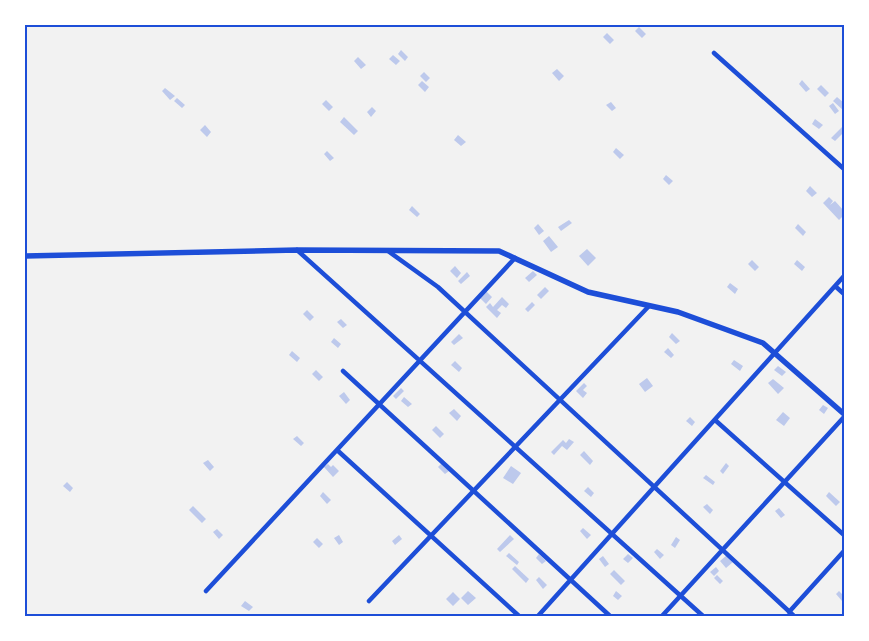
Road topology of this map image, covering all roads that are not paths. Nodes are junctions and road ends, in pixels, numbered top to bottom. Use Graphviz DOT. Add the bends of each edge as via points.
graph roads {
  1 [pos="714,53"];
  2 [pos="844,169"];
  3 [pos="297,250"];
  4 [pos="388,250"];
  5 [pos="25,256"];
  6 [pos="515,258"];
  7 [pos="844,276"];
  8 [pos="835,286"];
  9 [pos="844,294"];
  10 [pos="649,306"];
  11 [pos="465,312"];
  12 [pos="775,353"];
  13 [pos="420,361"];
  14 [pos="343,371"];
  15 [pos="561,401"];
  16 [pos="379,404"];
  17 [pos="844,416"];
  18 [pos="715,420"];
  19 [pos="516,448"];
  20 [pos="337,450"];
  21 [pos="785,483"];
  22 [pos="654,488"];
  23 [pos="474,491"];
  24 [pos="612,534"];
  25 [pos="844,535"];
  26 [pos="431,536"];
  27 [pos="844,551"];
  28 [pos="723,552"];
  29 [pos="571,580"];
  30 [pos="206,591"];
  31 [pos="681,596"];
  32 [pos="369,601"];
  33 [pos="792,614"];
  34 [pos="519,616"];
  35 [pos="538,616"];
  36 [pos="610,616"];
  37 [pos="662,616"];
  38 [pos="703,616"];
  1 -- 2 [label="street"];
  3 -- 4 [label="street"];
  3 -- 5 [label="street"];
  3 -- 13 [label="street"];
  4 -- 6 [label="street" via="499,251"];
  4 -- 11 [label="street" via="438,287"];
  6 -- 10 [label="street" via="588,292"];
  6 -- 11 [label="street"];
  7 -- 8 [label="street"];
  8 -- 9 [label="street"];
  8 -- 12 [label="street"];
  10 -- 12 [label="street" via="678,312 763,343"];
  10 -- 15 [label="street"];
  11 -- 13 [label="street"];
  11 -- 15 [label="street"];
  12 -- 17 [label="street"];
  12 -- 18 [label="street"];
  13 -- 16 [label="street"];
  13 -- 19 [label="street"];
  14 -- 16 [label="street"];
  15 -- 19 [label="street"];
  15 -- 22 [label="street"];
  16 -- 20 [label="street"];
  16 -- 23 [label="street"];
  17 -- 21 [label="street"];
  18 -- 21 [label="street"];
  18 -- 22 [label="street"];
  19 -- 23 [label="street"];
  19 -- 24 [label="street"];
  20 -- 26 [label="street"];
  20 -- 30 [label="street"];
  21 -- 25 [label="street"];
  21 -- 28 [label="street"];
  22 -- 24 [label="street"];
  22 -- 28 [label="street"];
  23 -- 26 [label="street"];
  23 -- 29 [label="street"];
  24 -- 29 [label="street"];
  24 -- 31 [label="street"];
  26 -- 32 [label="street"];
  26 -- 34 [label="street"];
  27 -- 33 [label="street"];
  28 -- 31 [label="street"];
  28 -- 33 [label="street"];
  29 -- 35 [label="street"];
  29 -- 36 [label="street"];
  31 -- 37 [label="street"];
  31 -- 38 [label="street"];
}
